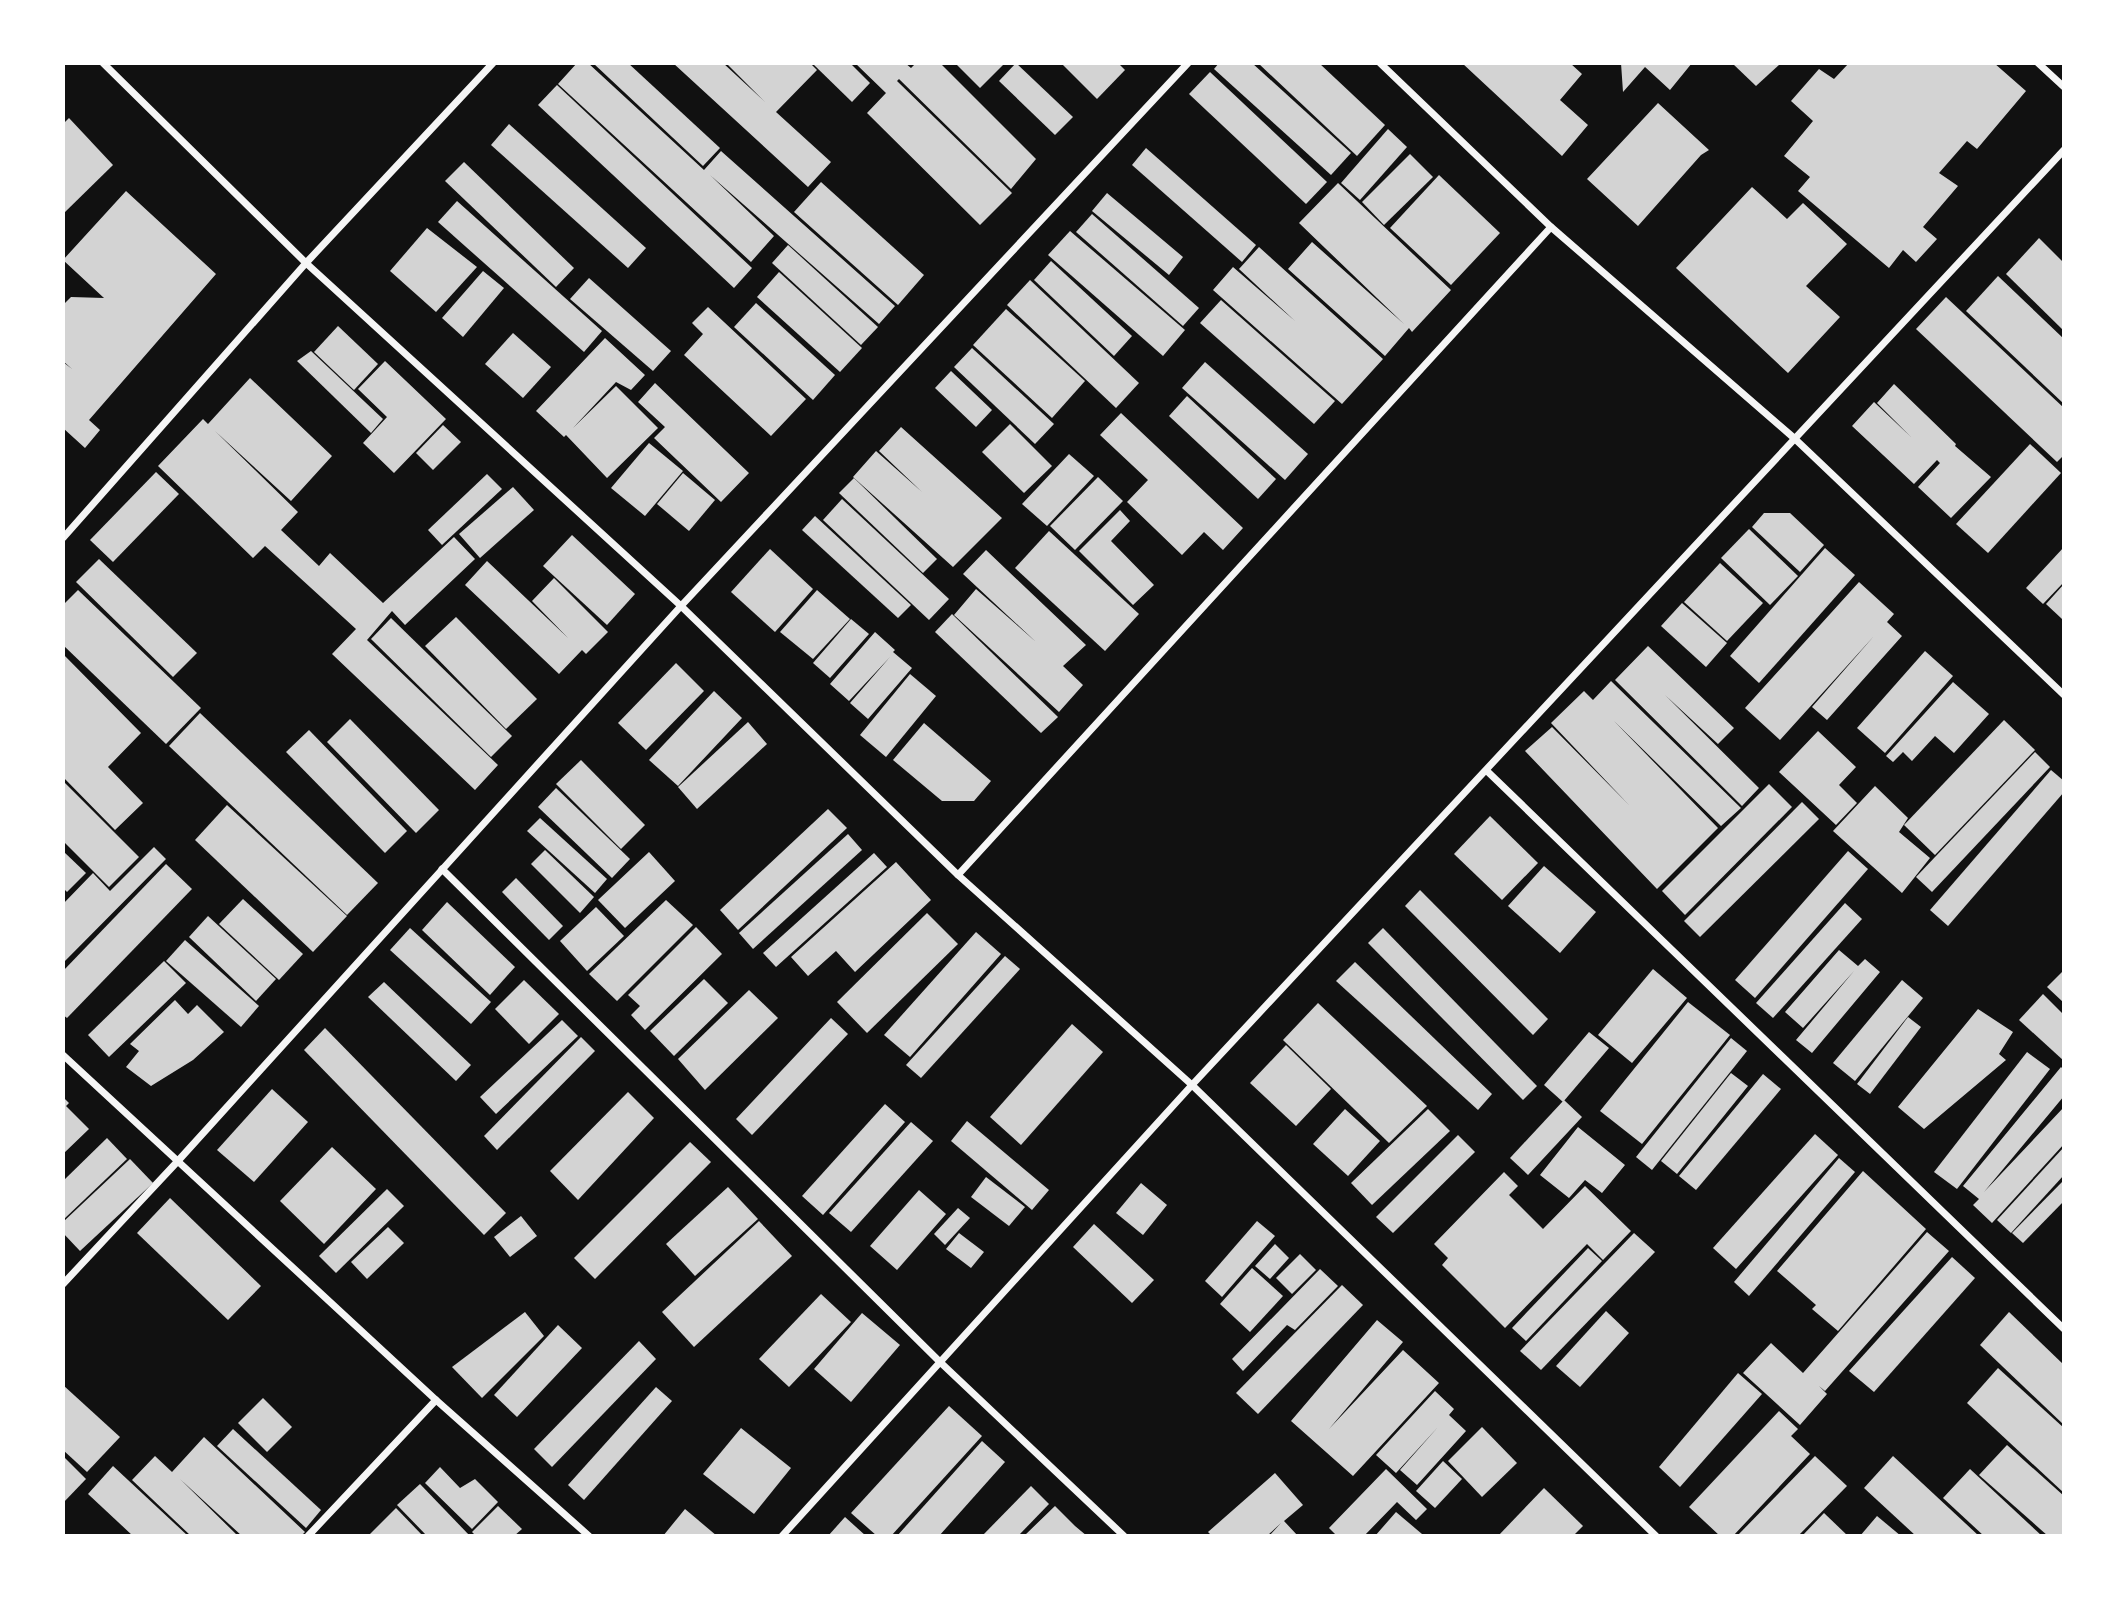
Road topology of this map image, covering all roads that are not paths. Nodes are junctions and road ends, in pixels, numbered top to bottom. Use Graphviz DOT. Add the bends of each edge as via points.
graph roads {
  1 [pos="103,63"];
  2 [pos="493,63"];
  3 [pos="1188,63"];
  4 [pos="1380,63"];
  5 [pos="2038,63"];
  6 [pos="2064,87"];
  7 [pos="2064,150"];
  8 [pos="1551,227"];
  9 [pos="306,263"];
  10 [pos="1794,438"];
  11 [pos="63,538"];
  12 [pos="681,606"];
  13 [pos="2064,695"];
  14 [pos="1487,771"];
  15 [pos="442,869"];
  16 [pos="958,875"];
  17 [pos="63,1055"];
  18 [pos="1192,1085"];
  19 [pos="177,1162"];
  20 [pos="63,1284"];
  21 [pos="2064,1329"];
  22 [pos="940,1362"];
  23 [pos="436,1400"];
  24 [pos="308,1536"];
  25 [pos="589,1536"];
  26 [pos="782,1536"];
  27 [pos="1124,1536"];
  28 [pos="1656,1536"];
  1 -- 9 [label="street"];
  2 -- 9 [label="street"];
  3 -- 12 [label="street"];
  4 -- 8 [label="street"];
  5 -- 6 [label="street"];
  7 -- 10 [label="street"];
  8 -- 10 [label="street"];
  8 -- 16 [label="street"];
  9 -- 11 [label="street"];
  9 -- 12 [label="street"];
  10 -- 13 [label="street"];
  10 -- 14 [label="street"];
  12 -- 15 [label="street"];
  12 -- 16 [label="street"];
  14 -- 18 [label="street"];
  14 -- 21 [label="street"];
  15 -- 19 [label="street"];
  15 -- 22 [label="street"];
  16 -- 18 [label="street"];
  17 -- 19 [label="street"];
  18 -- 22 [label="street"];
  18 -- 28 [label="street"];
  19 -- 20 [label="street"];
  19 -- 23 [label="street"];
  22 -- 26 [label="street"];
  22 -- 27 [label="street"];
  23 -- 24 [label="street"];
  23 -- 25 [label="street"];
}
